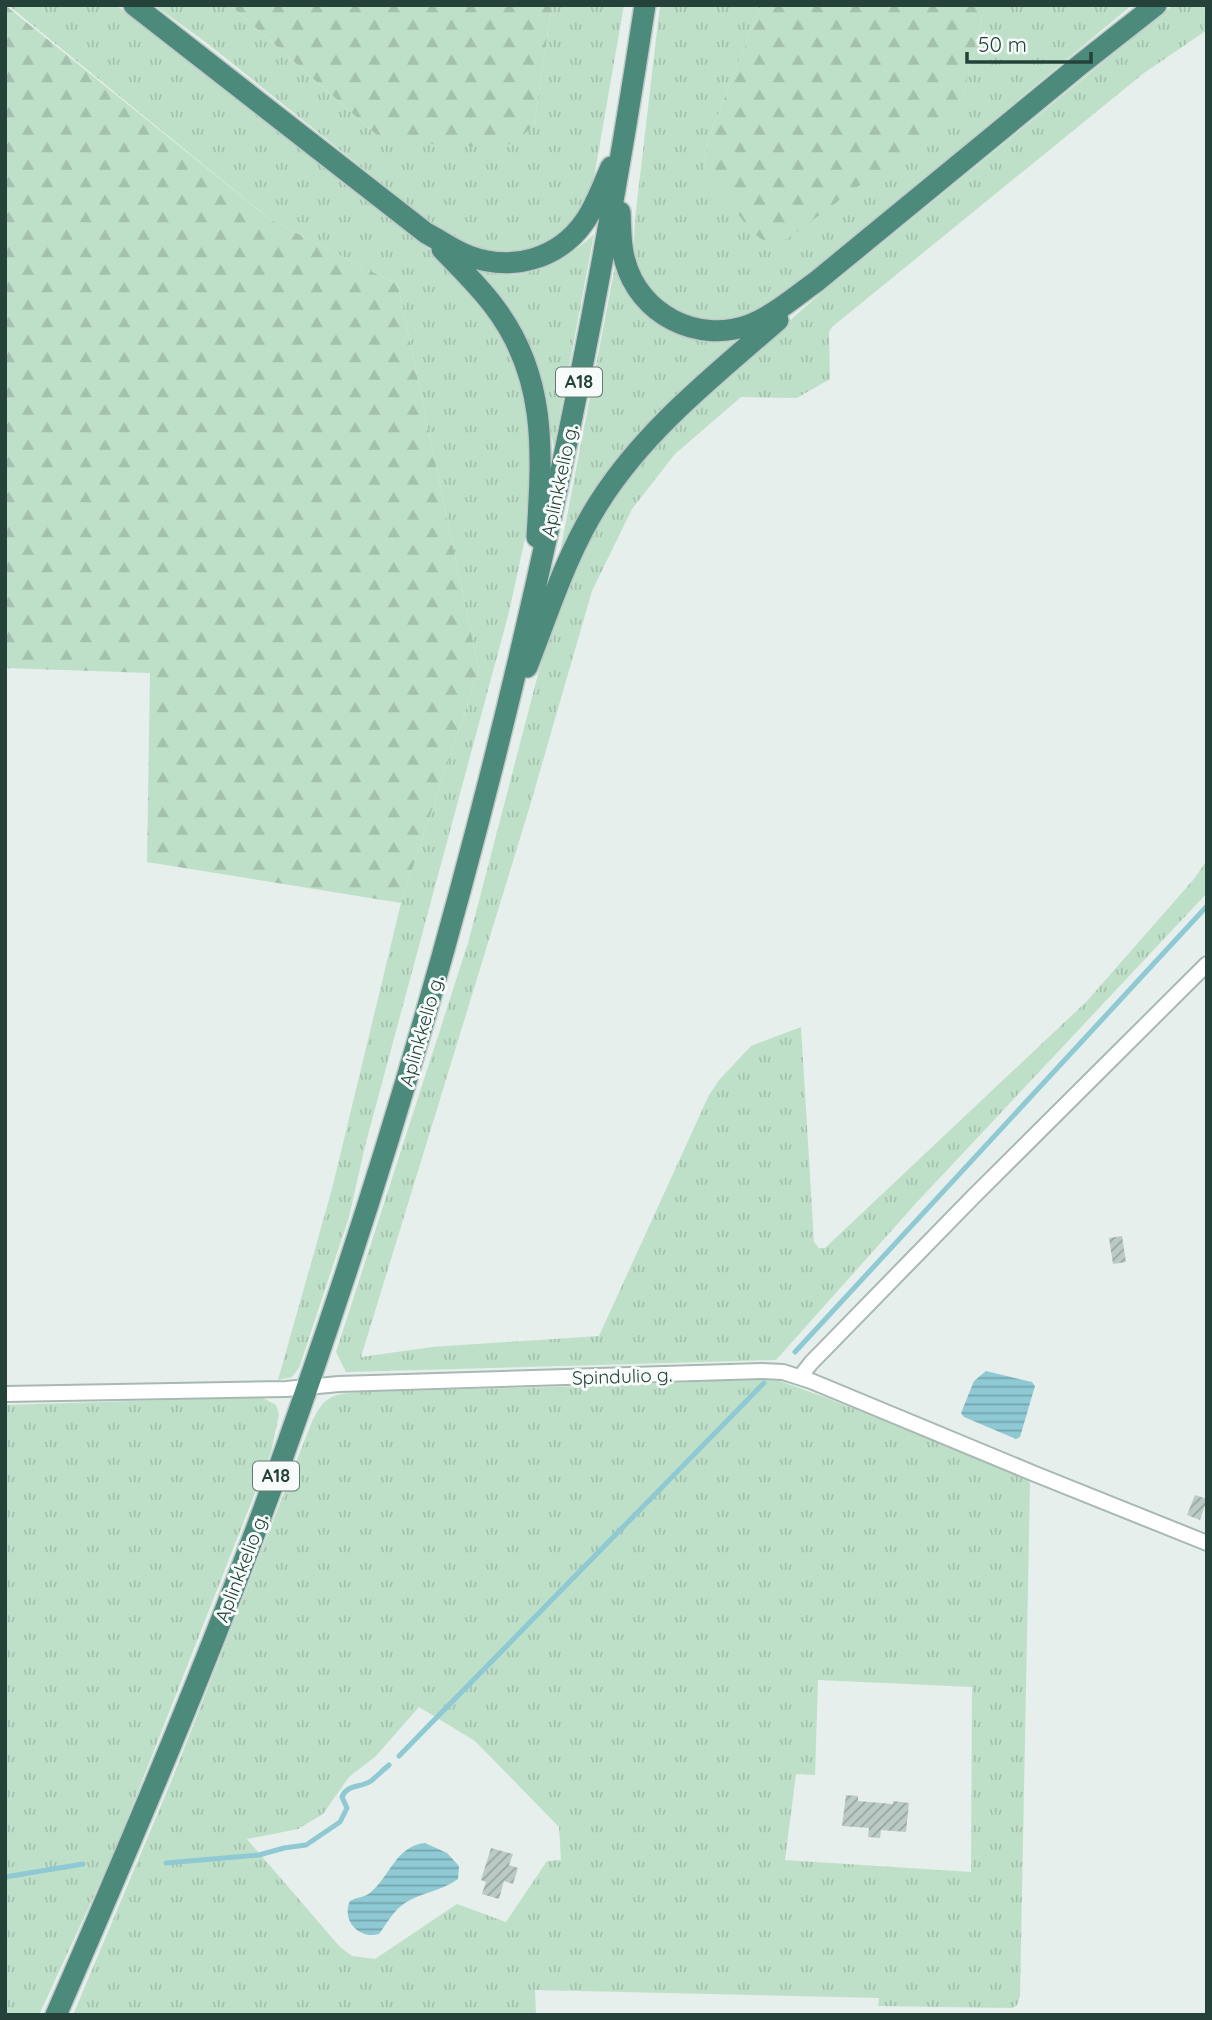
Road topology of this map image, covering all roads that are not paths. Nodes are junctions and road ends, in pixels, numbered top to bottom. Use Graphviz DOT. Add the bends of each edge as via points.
graph roads {
  1 [pos="645,5"];
  2 [pos="1144,5"];
  3 [pos="1156,5"];
  4 [pos="137,7"];
  5 [pos="1081,64"];
  6 [pos="622,144"];
  7 [pos="618,175"];
  8 [pos="426,233"];
  9 [pos="817,281"];
  10 [pos="534,587"];
  11 [pos="501,735"];
  12 [pos="1207,964"];
  13 [pos="800,1377"];
  14 [pos="307,1388"];
  15 [pos="5,1394"];
  16 [pos="1207,1543"];
  17 [pos="56,2015"];
  1 -- 6 [label="highway, Aplinkkelio g. / A18"];
  2 -- 5 [label="highway"];
  3 -- 5 [label="highway"];
  4 -- 8 [label="highway"];
  5 -- 9 [label="highway"];
  6 -- 7 [label="highway, Aplinkkelio g. / A18"];
  6 -- 8 [label="highway" via="587,219 564,244 545,256 497,263 468,256"];
  7 -- 9 [label="highway" via="623,250 631,278 659,313 682,325 725,332 772,313"];
  7 -- 10 [label="highway, Aplinkkelio g. / A18" via="557,497"];
  8 -- 10 [label="highway" via="494,306 530,379 541,442"];
  9 -- 11 [label="highway" via="670,416 621,470 578,539"];
  10 -- 11 [label="highway, Aplinkkelio g. / A18"];
  11 -- 14 [label="highway, Aplinkkelio g. / A18" via="403,1090"];
  12 -- 13 [label="street"];
  13 -- 14 [label="street, Spindulio g." via="762,1371"];
  13 -- 16 [label="street, Spindulio g."];
  14 -- 15 [label="street, Spindulio g."];
  14 -- 17 [label="highway, Aplinkkelio g. / A18" via="160,1775"];
}
